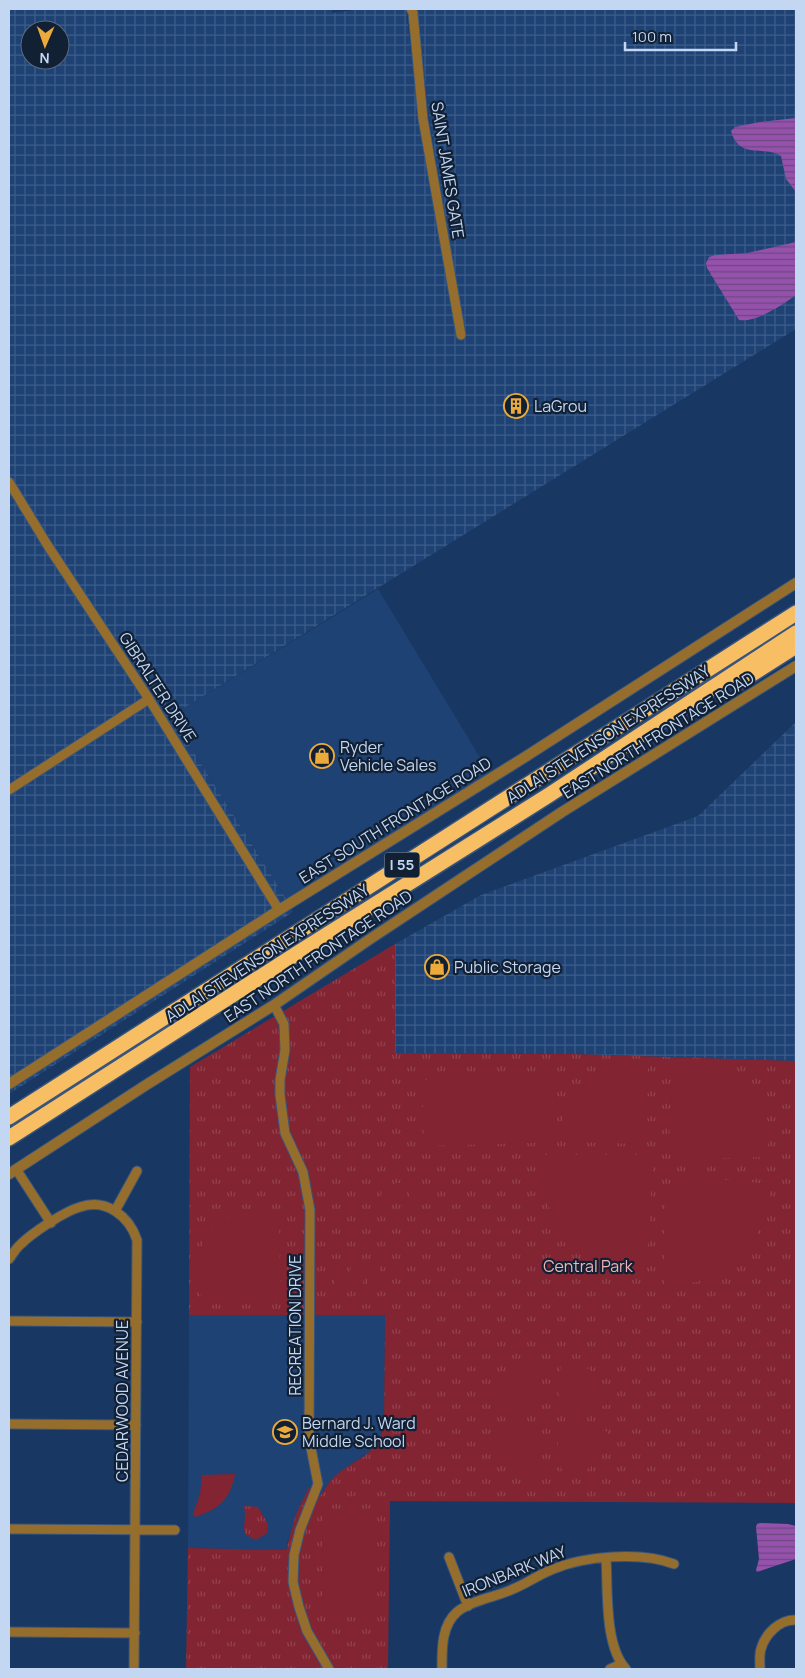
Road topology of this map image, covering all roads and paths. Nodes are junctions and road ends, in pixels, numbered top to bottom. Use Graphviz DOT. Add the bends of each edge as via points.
graph roads {
  1 [pos="411,9"];
  2 [pos="461,336"];
  3 [pos="9,482"];
  4 [pos="796,582"];
  5 [pos="796,613"];
  6 [pos="796,633"];
  7 [pos="796,646"];
  8 [pos="796,666"];
  9 [pos="149,699"];
  10 [pos="644,731"];
  11 [pos="9,790"];
  12 [pos="279,910"];
  13 [pos="274,1005"];
  14 [pos="9,1084"];
  15 [pos="9,1117"];
  16 [pos="9,1138"];
  17 [pos="137,1171"];
  18 [pos="12,1172"];
  19 [pos="115,1210"];
  20 [pos="51,1223"];
  21 [pos="9,1259"];
  22 [pos="9,1321"];
  23 [pos="137,1322"];
  24 [pos="9,1424"];
  25 [pos="136,1425"];
  26 [pos="9,1529"];
  27 [pos="136,1530"];
  28 [pos="174,1530"];
  29 [pos="449,1557"];
  30 [pos="606,1558"];
  31 [pos="674,1564"];
  32 [pos="468,1606"];
  33 [pos="796,1620"];
  34 [pos="9,1632"];
  35 [pos="135,1633"];
  36 [pos="623,1667"];
  37 [pos="134,1669"];
  38 [pos="329,1669"];
  39 [pos="442,1669"];
  40 [pos="610,1669"];
  41 [pos="760,1669"];
  1 -- 2 [label="street, SAINT JAMES GATE" via="423,118"];
  3 -- 9 [label="street, GIBRALTER DRIVE"];
  4 -- 12 [label="street, EAST SOUTH FRONTAGE ROAD" via="526,757"];
  5 -- 15 [label="highway, ADLAI STEVENSON EXPRESSWAY / I 55"];
  6 -- 10 [label="highway, ADLAI STEVENSON EXPRESSWAY / I 55"];
  7 -- 10 [label="highway" via="739,682"];
  8 -- 13 [label="street, EAST NORTH FRONTAGE ROAD" via="562,812"];
  9 -- 11 [label="street"];
  9 -- 12 [label="street, GIBRALTER DRIVE"];
  10 -- 16 [label="highway, ADLAI STEVENSON EXPRESSWAY / I 55" via="549,795"];
  12 -- 14 [label="street, EAST SOUTH FRONTAGE ROAD"];
  13 -- 18 [label="street, EAST NORTH FRONTAGE ROAD"];
  13 -- 38 [label="street, RECREATION DRIVE" via="284,1024 280,1096 285,1133 303,1172 310,1210 309,1438 318,1484 300,1530 294,1554 293,1582 307,1631"];
  17 -- 19 [label="street"];
  18 -- 20 [label="street"];
  19 -- 20 [label="street" via="104,1206 81,1206"];
  19 -- 23 [label="street, CEDARWOOD AVENUE" via="128,1222 137,1240"];
  20 -- 21 [label="street" via="21,1244"];
  22 -- 23 [label="street"];
  23 -- 25 [label="street, CEDARWOOD AVENUE"];
  24 -- 25 [label="street"];
  25 -- 27 [label="street, CEDARWOOD AVENUE"];
  26 -- 27 [label="street"];
  27 -- 28 [label="street"];
  27 -- 35 [label="street, CEDARWOOD AVENUE"];
  29 -- 32 [label="street"];
  30 -- 31 [label="street, IRONBARK WAY" via="652,1558"];
  30 -- 32 [label="street, IRONBARK WAY" via="578,1561 550,1570 513,1590"];
  30 -- 36 [label="street" via="606,1599 613,1641"];
  32 -- 39 [label="street, IRONBARK WAY" via="456,1612 445,1630"];
  33 -- 41 [label="street" via="773,1629 761,1648"];
  34 -- 35 [label="street"];
  35 -- 37 [label="street, CEDARWOOD AVENUE"];
  36 -- 40 [label="street"];
}
